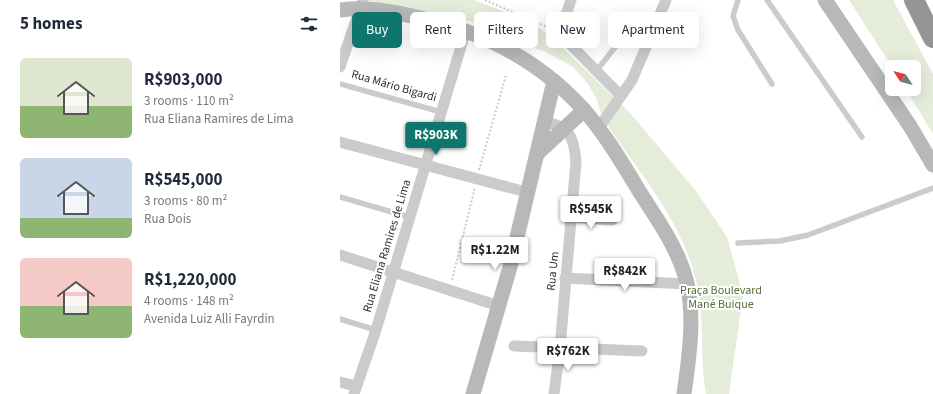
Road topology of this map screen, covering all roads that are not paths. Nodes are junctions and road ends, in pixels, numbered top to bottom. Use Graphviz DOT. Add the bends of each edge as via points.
graph roads {
  1 [pos="571,0"];
  2 [pos="666,0"];
  3 [pos="738,0"];
  4 [pos="767,0"];
  5 [pos="825,0"];
  6 [pos="914,0"];
  7 [pos="926,0"];
  8 [pos="362,4"];
  9 [pos="933,9"];
  10 [pos="340,10"];
  11 [pos="410,16"];
  12 [pos="466,30"];
  13 [pos="933,38"];
  14 [pos="461,48"];
  15 [pos="614,48"];
  16 [pos="340,67"];
  17 [pos="597,70"];
  18 [pos="554,81"];
  19 [pos="340,84"];
  20 [pos="772,84"];
  21 [pos="620,95"];
  22 [pos="584,110"];
  23 [pos="441,112"];
  24 [pos="544,122"];
  25 [pos="565,128"];
  26 [pos="598,129"];
  27 [pos="862,137"];
  28 [pos="340,142"];
  29 [pos="538,153"];
  30 [pos="425,165"];
  31 [pos="933,165"];
  32 [pos="933,188"];
  33 [pos="526,192"];
  34 [pos="340,197"];
  35 [pos="409,217"];
  36 [pos="572,218"];
  37 [pos="612,220"];
  38 [pos="738,243"];
  39 [pos="340,255"];
  40 [pos="393,271"];
  41 [pos="565,278"];
  42 [pos="687,284"];
  43 [pos="499,306"];
  44 [pos="340,319"];
  45 [pos="376,330"];
  46 [pos="514,346"];
  47 [pos="560,348"];
  48 [pos="642,351"];
  49 [pos="340,382"];
  50 [pos="355,390"];
  51 [pos="473,394"];
  52 [pos="554,394"];
  53 [pos="684,394"];
  1 -- 17 [label="street" via="560,33 564,40"];
  2 -- 21 [label="street" via="632,80"];
  3 -- 20 [label="lane" via="733,16 738,30"];
  4 -- 27 [label="lane"];
  5 -- 31 [label="street" via="910,126"];
  6 -- 13 [label="highway"];
  7 -- 9 [label="highway"];
  8 -- 10 [label="street"];
  8 -- 11 [label="street"];
  8 -- 16 [label="street"];
  12 -- 18 [label="street" via="528,61"];
  14 -- 23 [label="street, Rua Eliana Ramires de Lima"];
  15 -- 17 [label="lane"];
  17 -- 21 [label="street"];
  18 -- 22 [label="street"];
  18 -- 24 [label="street"];
  19 -- 23 [label="lane, Rua Mário Bigardi"];
  21 -- 26 [label="street"];
  22 -- 25 [label="street"];
  22 -- 26 [label="street"];
  23 -- 30 [label="street, Rua Eliana Ramires de Lima"];
  24 -- 25 [label="street"];
  24 -- 29 [label="street"];
  25 -- 29 [label="street"];
  25 -- 36 [label="street, Rua Um" via="573,142 576,162"];
  26 -- 42 [label="street" via="660,224 682,266"];
  28 -- 30 [label="street"];
  29 -- 33 [label="street"];
  30 -- 33 [label="street"];
  30 -- 35 [label="street, Rua Eliana Ramires de Lima"];
  32 -- 38 [label="lane" via="808,235 780,241"];
  33 -- 43 [label="street"];
  34 -- 35 [label="lane"];
  35 -- 40 [label="street, Rua Eliana Ramires de Lima"];
  36 -- 37 [label="street"];
  36 -- 41 [label="street, Rua Um"];
  39 -- 40 [label="street"];
  40 -- 43 [label="street"];
  40 -- 45 [label="street, Rua Eliana Ramires de Lima"];
  41 -- 42 [label="street"];
  41 -- 47 [label="street, Rua Um"];
  42 -- 53 [label="street" via="690,332"];
  43 -- 51 [label="street"];
  44 -- 45 [label="lane, Rua Eliana Ramires de Lima"];
  45 -- 50 [label="street, Rua Eliana Ramires de Lima"];
  46 -- 47 [label="street"];
  47 -- 48 [label="street"];
  47 -- 52 [label="street, Rua Um"];
  49 -- 50 [label="street"];
}
